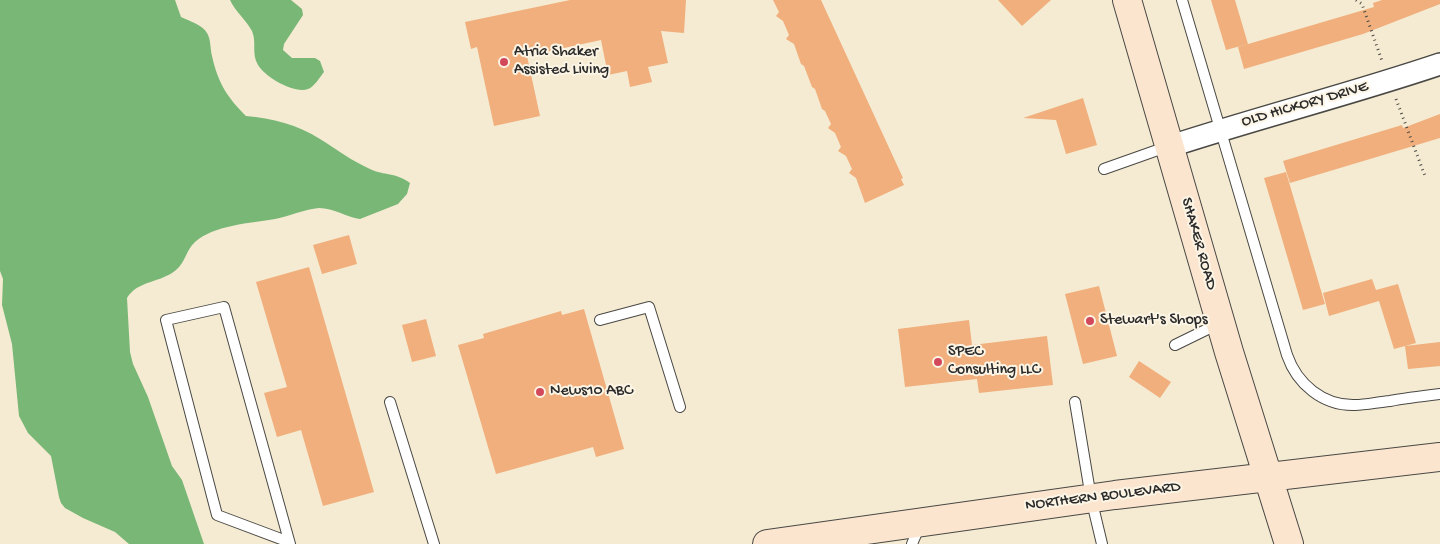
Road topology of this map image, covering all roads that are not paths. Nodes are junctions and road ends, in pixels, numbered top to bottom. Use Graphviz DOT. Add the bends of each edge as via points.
graph roads {
  1 [pos="1128,0"];
  2 [pos="1182,0"];
  3 [pos="1440,64"];
  4 [pos="1220,130"];
  5 [pos="1170,146"];
  6 [pos="1104,170"];
  7 [pos="600,320"];
  8 [pos="1221,323"];
  9 [pos="1175,345"];
  10 [pos="1440,394"];
  11 [pos="390,402"];
  12 [pos="1075,402"];
  13 [pos="680,407"];
  14 [pos="1440,457"];
  15 [pos="1268,477"];
  16 [pos="1091,498"];
  17 [pos="917,533"];
  18 [pos="290,543"];
  19 [pos="434,544"];
  20 [pos="767,544"];
  21 [pos="1102,544"];
  22 [pos="1289,544"];
  1 -- 5 [label="main road, SHAKER ROAD"];
  2 -- 4 [label="lane"];
  3 -- 4 [label="street, OLD HICKORY DRIVE"];
  4 -- 5 [label="street, OLD HICKORY DRIVE"];
  4 -- 10 [label="lane" via="1287,355 1303,384 1323,398 1346,405"];
  5 -- 6 [label="lane"];
  5 -- 8 [label="main road, SHAKER ROAD"];
  7 -- 13 [label="lane" via="648,307"];
  8 -- 9 [label="lane"];
  8 -- 15 [label="main road, SHAKER ROAD"];
  11 -- 19 [label="lane"];
  12 -- 16 [label="lane"];
  14 -- 15 [label="main road, NORTHERN BOULEVARD"];
  15 -- 16 [label="main road, NORTHERN BOULEVARD"];
  15 -- 22 [label="main road, SHAKER ROAD"];
  16 -- 17 [label="main road, NORTHERN BOULEVARD"];
  16 -- 21 [label="lane"];
  17 -- 20 [label="main road, NORTHERN BOULEVARD"];
  18 -- 18 [label="lane" via="224,307 166,320 217,516"];
}
